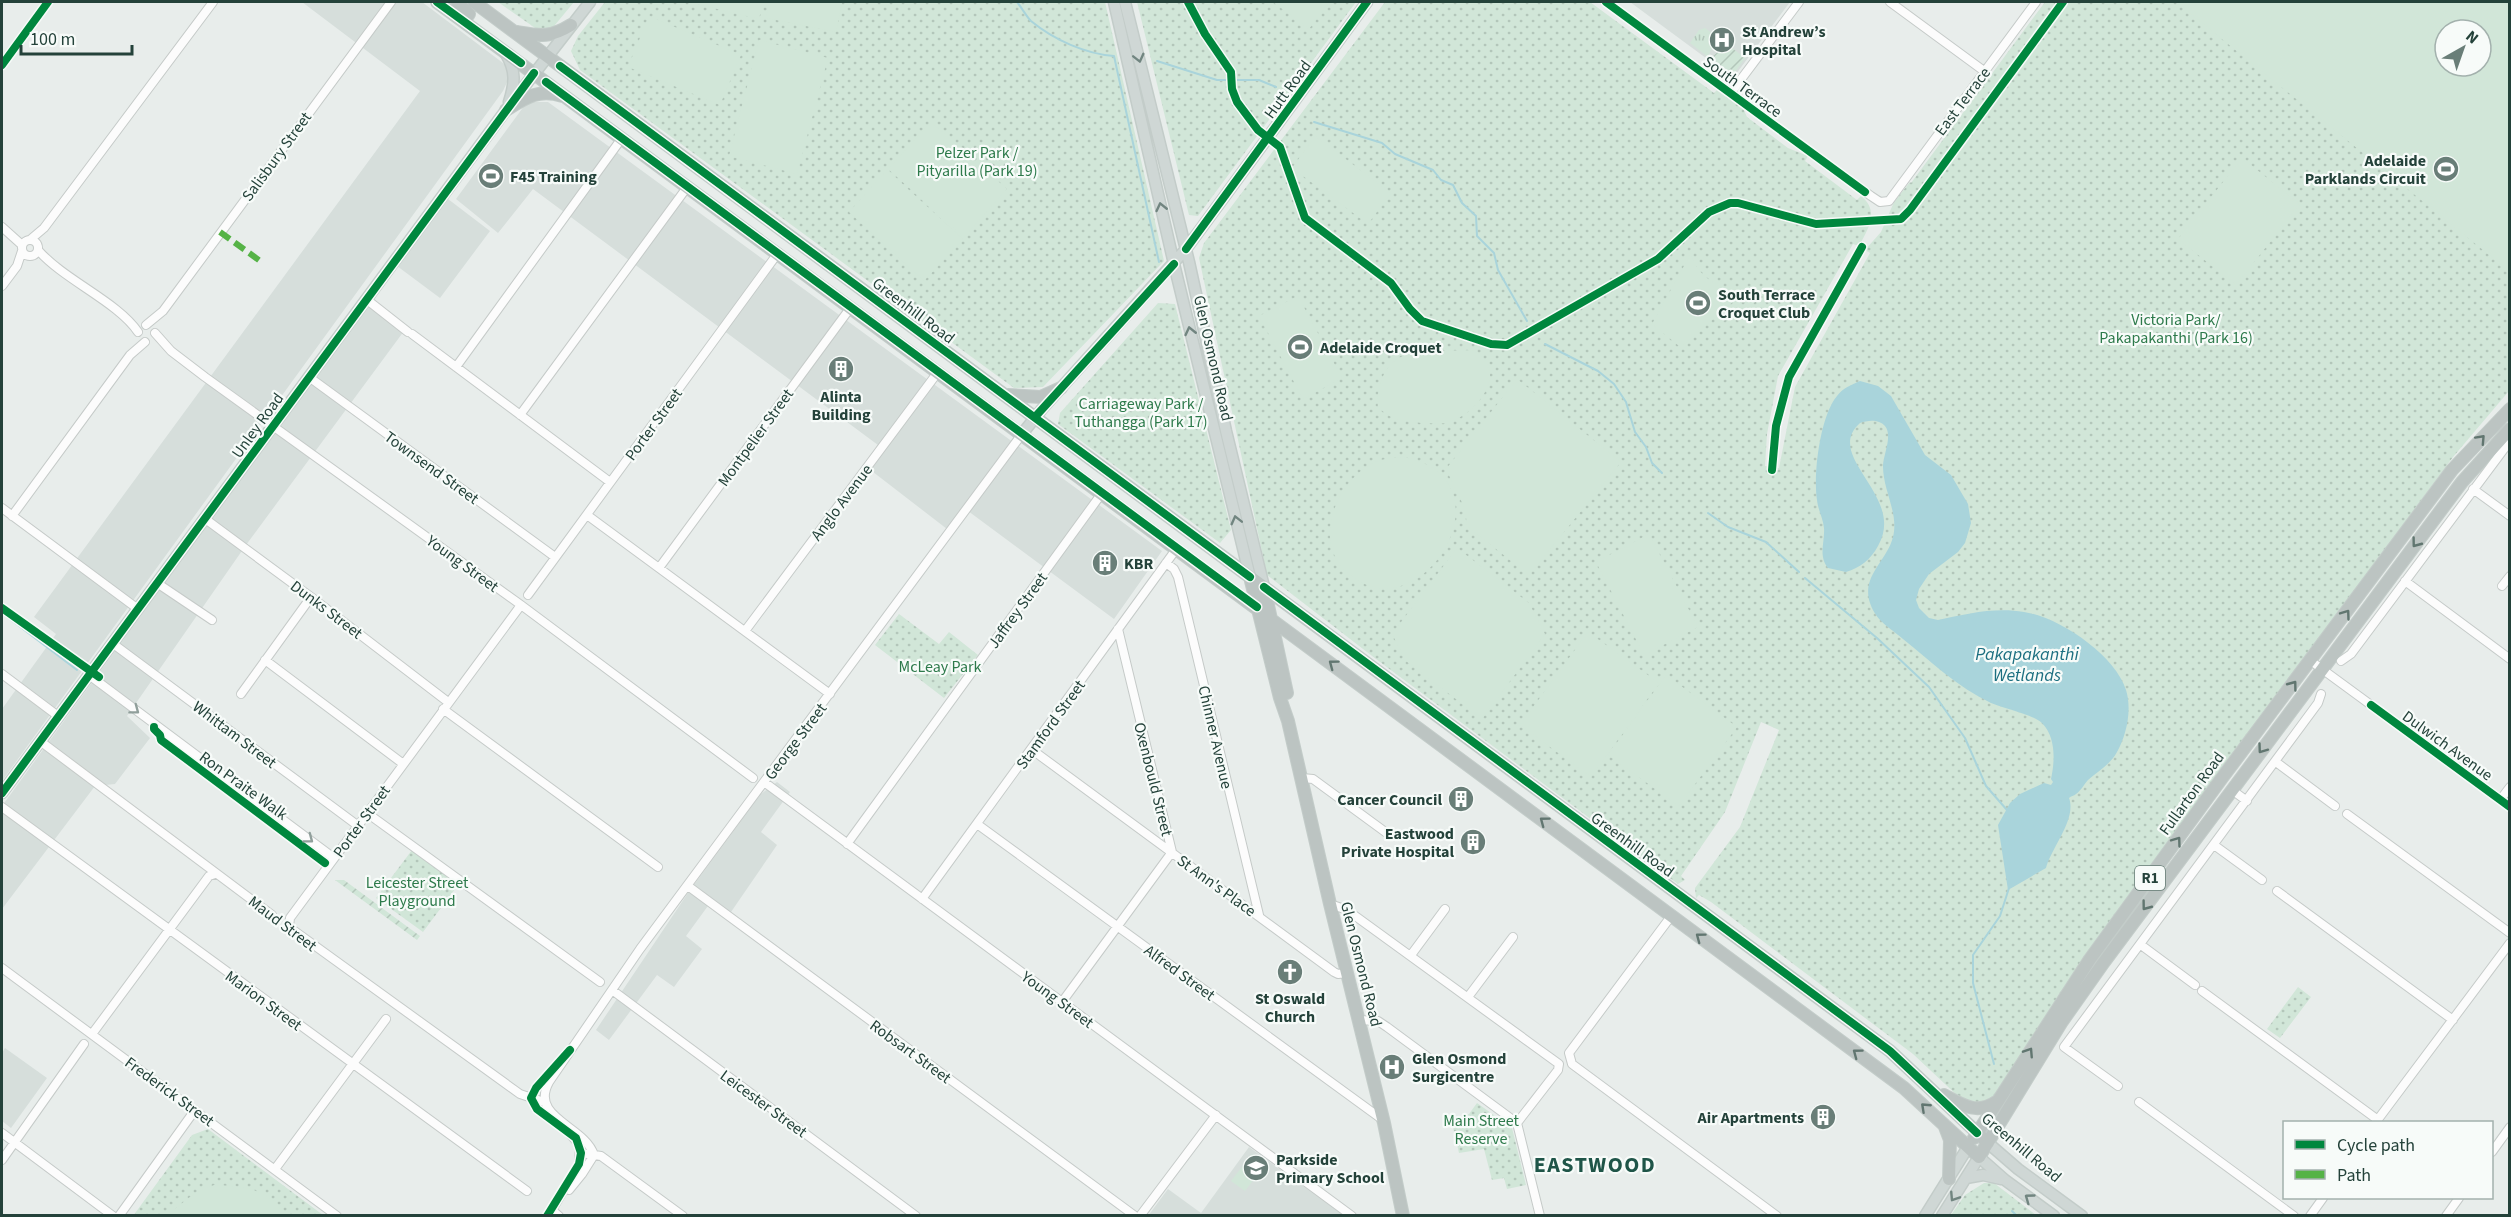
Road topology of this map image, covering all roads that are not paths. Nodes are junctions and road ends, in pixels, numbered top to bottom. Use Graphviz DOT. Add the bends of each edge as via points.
graph roads {
  1 [pos="48,2"];
  2 [pos="213,2"];
  3 [pos="391,2"];
  4 [pos="437,2"];
  5 [pos="457,2"];
  6 [pos="474,2"];
  7 [pos="590,2"];
  8 [pos="1367,2"];
  9 [pos="1606,2"];
  10 [pos="1799,2"];
  11 [pos="1890,2"];
  12 [pos="2036,2"];
  13 [pos="1120,5"];
  14 [pos="464,21"];
  15 [pos="571,25"];
  16 [pos="513,31"];
  17 [pos="503,51"];
  18 [pos="546,56"];
  19 [pos="2,65"];
  20 [pos="1984,71"];
  21 [pos="534,73"];
  22 [pos="597,94"];
  23 [pos="1730,94"];
  24 [pos="568,98"];
  25 [pos="506,110"];
  26 [pos="595,118"];
  27 [pos="622,138"];
  28 [pos="716,182"];
  29 [pos="688,186"];
  30 [pos="1889,201"];
  31 [pos="745,203"];
  32 [pos="713,205"];
  33 [pos="740,225"];
  34 [pos="4,229"];
  35 [pos="30,248"];
  36 [pos="1186,249"];
  37 [pos="778,253"];
  38 [pos="1174,264"];
  39 [pos="843,275"];
  40 [pos="2,286"];
  41 [pos="831,292"];
  42 [pos="366,299"];
  43 [pos="850,307"];
  44 [pos="163,311"];
  45 [pos="141,329"];
  46 [pos="155,332"];
  47 [pos="147,342"];
  48 [pos="171,351"];
  49 [pos="130,355"];
  50 [pos="456,367"];
  51 [pos="938,372"];
  52 [pos="309,377"];
  53 [pos="983,379"];
  54 [pos="1061,388"];
  55 [pos="1004,394"];
  56 [pos="973,398"];
  57 [pos="2510,409"];
  58 [pos="520,415"];
  59 [pos="1035,417"];
  60 [pos="272,426"];
  61 [pos="2510,429"];
  62 [pos="1022,434"];
  63 [pos="2510,441"];
  64 [pos="1115,476"];
  65 [pos="610,482"];
  66 [pos="2473,489"];
  67 [pos="1102,493"];
  68 [pos="2426,506"];
  69 [pos="2,508"];
  70 [pos="2438,514"];
  71 [pos="587,515"];
  72 [pos="12,516"];
  73 [pos="2510,516"];
  74 [pos="204,518"];
  75 [pos="2448,522"];
  76 [pos="1177,548"];
  77 [pos="555,557"];
  78 [pos="1166,563"];
  79 [pos="659,568"];
  80 [pos="2510,576"];
  81 [pos="1250,577"];
  82 [pos="2405,581"];
  83 [pos="157,583"];
  84 [pos="2502,586"];
  85 [pos="1264,587"];
  86 [pos="528,595"];
  87 [pos="311,597"];
  88 [pos="521,604"];
  89 [pos="1257,607"];
  90 [pos="138,609"];
  91 [pos="1270,618"];
  92 [pos="212,620"];
  93 [pos="1118,629"];
  94 [pos="745,632"];
  95 [pos="1295,636"];
  96 [pos="112,643"];
  97 [pos="1278,658"];
  98 [pos="2510,659"];
  99 [pos="265,660"];
  100 [pos="2311,661"];
  101 [pos="2341,661"];
  102 [pos="2322,669"];
  103 [pos="2,674"];
  104 [pos="89,675"];
  105 [pos="241,694"];
  106 [pos="830,694"];
  107 [pos="2321,694"];
  108 [pos="448,702"];
  109 [pos="442,710"];
  110 [pos="58,716"];
  111 [pos="1288,721"];
  112 [pos="40,741"];
  113 [pos="1031,749"];
  114 [pos="2276,762"];
  115 [pos="402,763"];
  116 [pos="753,778"];
  117 [pos="1302,778"];
  118 [pos="764,782"];
  119 [pos="2220,782"];
  120 [pos="2510,787"];
  121 [pos="2232,790"];
  122 [pos="2,792"];
  123 [pos="2500,800"];
  124 [pos="2247,801"];
  125 [pos="2336,806"];
  126 [pos="2,807"];
  127 [pos="2510,807"];
  128 [pos="367,813"];
  129 [pos="2347,814"];
  130 [pos="977,824"];
  131 [pos="357,825"];
  132 [pos="1388,834"];
  133 [pos="847,844"];
  134 [pos="2214,845"];
  135 [pos="1172,852"];
  136 [pos="334,858"];
  137 [pos="658,867"];
  138 [pos="215,874"];
  139 [pos="2262,880"];
  140 [pos="688,886"];
  141 [pos="2277,891"];
  142 [pos="922,899"];
  143 [pos="1330,904"];
  144 [pos="1445,909"];
  145 [pos="272,915"];
  146 [pos="1259,915"];
  147 [pos="1672,915"];
  148 [pos="289,923"];
  149 [pos="1117,926"];
  150 [pos="168,930"];
  151 [pos="2510,933"];
  152 [pos="1513,937"];
  153 [pos="2510,944"];
  154 [pos="2141,945"];
  155 [pos="1411,955"];
  156 [pos="2,968"];
  157 [pos="1347,973"];
  158 [pos="600,982"];
  159 [pos="612,990"];
  160 [pos="1468,997"];
  161 [pos="1062,1002"];
  162 [pos="386,1019"];
  163 [pos="1358,1020"];
  164 [pos="2453,1020"];
  165 [pos="92,1034"];
  166 [pos="84,1044"];
  167 [pos="570,1050"];
  168 [pos="352,1065"];
  169 [pos="2118,1086"];
  170 [pos="1933,1090"];
  171 [pos="531,1098"];
  172 [pos="1997,1101"];
  173 [pos="544,1102"];
  174 [pos="2139,1102"];
  175 [pos="195,1110"];
  176 [pos="1216,1115"];
  177 [pos="1383,1120"];
  178 [pos="2377,1121"];
  179 [pos="1517,1123"];
  180 [pos="1945,1126"];
  181 [pos="2510,1127"];
  182 [pos="2,1133"];
  183 [pos="1977,1133"];
  184 [pos="15,1143"];
  185 [pos="1988,1143"];
  186 [pos="1968,1147"];
  187 [pos="2493,1151"];
  188 [pos="581,1153"];
  189 [pos="594,1155"];
  190 [pos="1979,1157"];
  191 [pos="2,1160"];
  192 [pos="275,1168"];
  193 [pos="1966,1178"];
  194 [pos="1949,1179"];
  195 [pos="2005,1180"];
  196 [pos="527,1191"];
  197 [pos="2322,1199"];
  198 [pos="2458,1199"];
  199 [pos="553,1214"];
  200 [pos="113,1215"];
  201 [pos="119,1215"];
  202 [pos="337,1215"];
  203 [pos="683,1215"];
  204 [pos="916,1215"];
  205 [pos="1135,1215"];
  206 [pos="1140,1215"];
  207 [pos="1352,1215"];
  208 [pos="1403,1215"];
  209 [pos="1540,1215"];
  210 [pos="1777,1215"];
  211 [pos="1926,1215"];
  212 [pos="1942,1215"];
  213 [pos="2054,1215"];
  214 [pos="2082,1215"];
  215 [pos="2295,1215"];
  216 [pos="2310,1215"];
  217 [pos="2446,1215"];
  1 -- 19 [label="street"];
  2 -- 35 [label="street"];
  3 -- 44 [label="street, Salisbury Street"];
  4 -- 14 [label="highway, Greenhill Road"];
  5 -- 14 [label="highway" via="469,14"];
  6 -- 16 [label="highway, Greenhill Road"];
  7 -- 15 [label="main road, Unley Road"];
  8 -- 36 [label="main road, Hutt Road"];
  9 -- 23 [label="street, South Terrace"];
  10 -- 23 [label="street"];
  11 -- 20 [label="street"];
  12 -- 20 [label="street, East Terrace"];
  13 -- 36 [label="main road, Glen Osmond Road, one-way"];
  38 -- 13 [label="main road, Glen Osmond Road, one-way"];
  14 -- 17 [label="highway, Greenhill Road"];
  15 -- 16 [label="highway" via="554,35"];
  15 -- 18 [label="main road, Unley Road"];
  16 -- 18 [label="highway, Greenhill Road"];
  17 -- 21 [label="highway, Greenhill Road"];
  17 -- 25 [label="main road" via="514,72"];
  18 -- 21 [label="main road, Unley Road"];
  18 -- 22 [label="highway, Greenhill Road"];
  20 -- 30 [label="street, East Terrace"];
  21 -- 24 [label="highway, Greenhill Road"];
  21 -- 25 [label="main road, Unley Road"];
  22 -- 26 [label="highway" via="592,97"];
  22 -- 28 [label="highway, Greenhill Road"];
  23 -- 30 [label="street, South Terrace" via="1871,196 1880,202"];
  24 -- 25 [label="highway" via="540,92"];
  24 -- 26 [label="highway, Greenhill Road"];
  25 -- 42 [label="main road, Unley Road"];
  26 -- 27 [label="highway, Greenhill Road"];
  27 -- 29 [label="highway, Greenhill Road"];
  27 -- 50 [label="street"];
  28 -- 31 [label="highway, Greenhill Road"];
  28 -- 32 [label="highway" via="724,198"];
  29 -- 32 [label="highway, Greenhill Road"];
  29 -- 58 [label="street"];
  31 -- 33 [label="highway" via="738,209"];
  31 -- 39 [label="highway, Greenhill Road"];
  32 -- 33 [label="highway, Greenhill Road"];
  33 -- 37 [label="highway, Greenhill Road"];
  34 -- 35 [label="street"];
  35 -- 40 [label="street"];
  35 -- 45 [label="street"];
  36 -- 38 [label="main road, Hutt Road"];
  36 -- 85 [label="main road, Glen Osmond Road"];
  37 -- 41 [label="highway, Greenhill Road"];
  37 -- 65 [label="street, Porter Street"];
  38 -- 54 [label="main road, Hutt Road"];
  81 -- 38 [label="main road, Glen Osmond Road, one-way"];
  39 -- 41 [label="highway" via="841,286"];
  39 -- 53 [label="highway, Greenhill Road"];
  41 -- 43 [label="highway, Greenhill Road"];
  42 -- 50 [label="street"];
  42 -- 52 [label="main road, Unley Road"];
  43 -- 51 [label="highway, Greenhill Road"];
  43 -- 79 [label="street, Montpelier Street"];
  44 -- 45 [label="street, Salisbury Street"];
  44 -- 46 [label="street, Salisbury Street"];
  45 -- 46 [label="street, Young Street"];
  45 -- 47 [label="street" via="139,339"];
  45 -- 49 [label="street, Salisbury Street"];
  46 -- 47 [label="street, Salisbury Street"];
  46 -- 48 [label="street, Young Street"];
  47 -- 48 [label="street, Young Street"];
  47 -- 49 [label="street, Salisbury Street"];
  48 -- 60 [label="street, Young Street"];
  49 -- 72 [label="street, Salisbury Street"];
  50 -- 58 [label="street"];
  51 -- 56 [label="highway, Greenhill Road"];
  51 -- 94 [label="street, Anglo Avenue"];
  52 -- 60 [label="main road, Unley Road"];
  52 -- 77 [label="street, Townsend Street"];
  53 -- 55 [label="highway, Greenhill Road"];
  53 -- 56 [label="highway"];
  54 -- 55 [label="highway" via="1041,397"];
  54 -- 59 [label="main road, Hutt Road"];
  55 -- 59 [label="highway, Greenhill Road"];
  56 -- 62 [label="highway, Greenhill Road"];
  68 -- 57 [label="highway, Fullarton Road / R1, one-way" via="2452,470"];
  58 -- 65 [label="street"];
  59 -- 62 [label="main road, Hutt Road"];
  59 -- 64 [label="highway, Greenhill Road"];
  60 -- 74 [label="main road, Unley Road"];
  60 -- 88 [label="street, Young Street"];
  61 -- 70 [label="highway, Fullarton Road / R1"];
  62 -- 67 [label="highway, Greenhill Road"];
  62 -- 106 [label="street, George Street"];
  63 -- 66 [label="street"];
  64 -- 67 [label="highway"];
  64 -- 81 [label="highway, Greenhill Road"];
  65 -- 71 [label="street, Porter Street"];
  66 -- 73 [label="street"];
  66 -- 75 [label="street"];
  67 -- 76 [label="highway, Greenhill Road"];
  67 -- 133 [label="street, Jaffrey Street"];
  68 -- 70 [label="highway"];
  100 -- 68 [label="highway, Fullarton Road / R1, one-way"];
  69 -- 72 [label="street"];
  70 -- 75 [label="street"];
  70 -- 102 [label="highway, Fullarton Road / R1, one-way"];
  71 -- 77 [label="street, Porter Street"];
  71 -- 79 [label="street"];
  72 -- 90 [label="street"];
  74 -- 83 [label="main road, Unley Road"];
  74 -- 87 [label="street, Dunks Street"];
  75 -- 82 [label="street"];
  76 -- 78 [label="street, Stamford Street"];
  76 -- 89 [label="highway, Greenhill Road"];
  77 -- 86 [label="street, Porter Street"];
  78 -- 93 [label="street, Stamford Street"];
  78 -- 146 [label="street, Chinner Avenue" via="1179,577"];
  79 -- 94 [label="street"];
  80 -- 84 [label="street"];
  81 -- 85 [label="highway, Greenhill Road"];
  81 -- 89 [label="highway, Glen Osmond Road"];
  82 -- 98 [label="street"];
  82 -- 101 [label="street" via="2351,654"];
  83 -- 90 [label="main road, Unley Road"];
  83 -- 92 [label="street"];
  85 -- 91 [label="highway, Glen Osmond Road"];
  85 -- 170 [label="highway, Greenhill Road" via="1890,1051"];
  87 -- 99 [label="street"];
  87 -- 108 [label="street, Dunks Street"];
  88 -- 108 [label="street, Porter Street"];
  88 -- 116 [label="street, Young Street"];
  89 -- 91 [label="highway, Greenhill Road"];
  89 -- 111 [label="highway, Glen Osmond Road"];
  90 -- 96 [label="main road, Unley Road"];
  91 -- 95 [label="highway, Greenhill Road"];
  91 -- 97 [label="highway, Glen Osmond Road"];
  93 -- 113 [label="street, Stamford Street"];
  93 -- 135 [label="street, Oxenbould Street"];
  94 -- 106 [label="street"];
  95 -- 97 [label="highway" via="1281,643"];
  147 -- 95 [label="highway, Greenhill Road, one-way"];
  96 -- 104 [label="main road, Unley Road"];
  96 -- 131 [label="street, Whittam Street"];
  97 -- 111 [label="highway, Glen Osmond Road"];
  99 -- 105 [label="street"];
  99 -- 115 [label="street"];
  100 -- 102 [label="street, Dulwich Avenue"];
  119 -- 100 [label="highway, Fullarton Road / R1, one-way"];
  102 -- 121 [label="highway, Fullarton Road / R1, one-way"];
  102 -- 123 [label="street, Dulwich Avenue"];
  103 -- 110 [label="street"];
  104 -- 110 [label="main road, Unley Road"];
  104 -- 136 [label="street, one-way"];
  106 -- 118 [label="street, George Street"];
  107 -- 114 [label="street"];
  108 -- 109 [label="street, Porter Street"];
  109 -- 115 [label="street, Porter Street"];
  109 -- 137 [label="street"];
  110 -- 112 [label="main road, Unley Road"];
  111 -- 117 [label="highway, Glen Osmond Road"];
  112 -- 122 [label="main road, Unley Road"];
  112 -- 138 [label="street, Maud Street"];
  113 -- 130 [label="street, Stamford Street"];
  113 -- 135 [label="street, St Ann's Place"];
  114 -- 124 [label="street"];
  114 -- 125 [label="street"];
  115 -- 128 [label="street, Porter Street"];
  117 -- 132 [label="street" via="1313,779"];
  117 -- 143 [label="highway, Glen Osmond Road"];
  118 -- 133 [label="street, Young Street"];
  118 -- 140 [label="street, George Street"];
  119 -- 121 [label="highway"];
  172 -- 119 [label="highway, Fullarton Road / R1, one-way" via="2090,959"];
  120 -- 123 [label="street"];
  121 -- 124 [label="street, Fullarton Road"];
  121 -- 185 [label="highway, Fullarton Road / R1, one-way" via="2061,1023"];
  123 -- 127 [label="street, Dulwich Avenue"];
  124 -- 134 [label="street"];
  126 -- 150 [label="street, Marion Street"];
  128 -- 131 [label="street, Porter Street"];
  128 -- 158 [label="street"];
  129 -- 151 [label="street"];
  130 -- 142 [label="street, Stamford Street"];
  130 -- 149 [label="street, Alfred Street"];
  131 -- 136 [label="street, Porter Street"];
  133 -- 142 [label="street, Young Street"];
  134 -- 139 [label="street"];
  134 -- 154 [label="street"];
  135 -- 146 [label="street, St Ann's Place"];
  135 -- 149 [label="street, Oxenbould Street"];
  136 -- 148 [label="street, Porter Street"];
  138 -- 145 [label="street, Maud Street"];
  138 -- 150 [label="street" via="209,876"];
  140 -- 159 [label="street, George Street"];
  140 -- 205 [label="street, Robsart Street"];
  141 -- 164 [label="street"];
  142 -- 161 [label="street, Young Street"];
  143 -- 155 [label="street" via="1347,910"];
  143 -- 157 [label="highway, Glen Osmond Road"];
  144 -- 155 [label="street"];
  146 -- 157 [label="street, St Ann's Place" via="1334,972"];
  180 -- 147 [label="highway, Greenhill Road, one-way" via="1904,1088"];
  147 -- 210 [label="street" via="1569,1053 1572,1064"];
  148 -- 171 [label="street, Maud Street" via="289,927 399,1009"];
  149 -- 161 [label="street, Oxenbould Street"];
  149 -- 177 [label="street, Alfred Street"];
  150 -- 165 [label="street"];
  150 -- 168 [label="street, Marion Street"];
  152 -- 160 [label="street"];
  153 -- 164 [label="street"];
  154 -- 169 [label="street" via="2064,1047"];
  154 -- 178 [label="street"];
  155 -- 160 [label="street"];
  156 -- 165 [label="street, Frederick Street"];
  157 -- 163 [label="highway, Glen Osmond Road"];
  159 -- 167 [label="street, George Street"];
  159 -- 204 [label="street, Leicester Street"];
  160 -- 179 [label="street" via="1558,1064 1558,1070"];
  161 -- 176 [label="street, Young Street"];
  162 -- 168 [label="street"];
  163 -- 177 [label="highway, Glen Osmond Road"];
  163 -- 179 [label="street" via="1378,1021"];
  164 -- 178 [label="street"];
  165 -- 175 [label="street, Frederick Street"];
  166 -- 184 [label="street"];
  167 -- 171 [label="street, George Street"];
  167 -- 173 [label="street, George Street" via="546,1087"];
  168 -- 192 [label="street"];
  168 -- 196 [label="street, Marion Street"];
  170 -- 172 [label="highway" via="1970,1109 1986,1109"];
  170 -- 183 [label="highway, Greenhill Road"];
  171 -- 173 [label="street, Maud Street"];
  171 -- 188 [label="street, Maud Street" via="537,1109 576,1138"];
  172 -- 183 [label="highway, Fullarton Road / R1"];
  173 -- 189 [label="street, Maud Street" via="552,1114 585,1139"];
  174 -- 215 [label="street"];
  175 -- 192 [label="street, Frederick Street"];
  175 -- 201 [label="street"];
  176 -- 206 [label="street"];
  176 -- 207 [label="street, Young Street"];
  177 -- 208 [label="highway, Glen Osmond Road"];
  179 -- 209 [label="street"];
  180 -- 186 [label="highway, Greenhill Road"];
  180 -- 194 [label="highway" via="1951,1148"];
  181 -- 187 [label="street"];
  182 -- 184 [label="street"];
  183 -- 185 [label="highway, Greenhill Road"];
  183 -- 186 [label="highway, Fullarton Road"];
  184 -- 191 [label="street"];
  184 -- 200 [label="street"];
  185 -- 190 [label="highway, Fullarton Road / R1"];
  185 -- 214 [label="main road, Greenhill Road"];
  186 -- 190 [label="highway, Greenhill Road"];
  186 -- 194 [label="main road, Fullarton Road"];
  188 -- 189 [label="street, Maud Street"];
  188 -- 199 [label="street"];
  189 -- 199 [label="street"];
  189 -- 203 [label="street, Maud Street" via="617,1166"];
  190 -- 193 [label="main road, Fullarton Road"];
  190 -- 195 [label="main road, Greenhill Road"];
  192 -- 202 [label="street, Frederick Street"];
  193 -- 195 [label="main road" via="1983,1174"];
  193 -- 212 [label="main road, Fullarton Road, one-way"];
  194 -- 211 [label="main road, Fullarton Road"];
  213 -- 195 [label="main road, Greenhill Road, one-way"];
  197 -- 216 [label="street"];
  198 -- 217 [label="street"];
}
